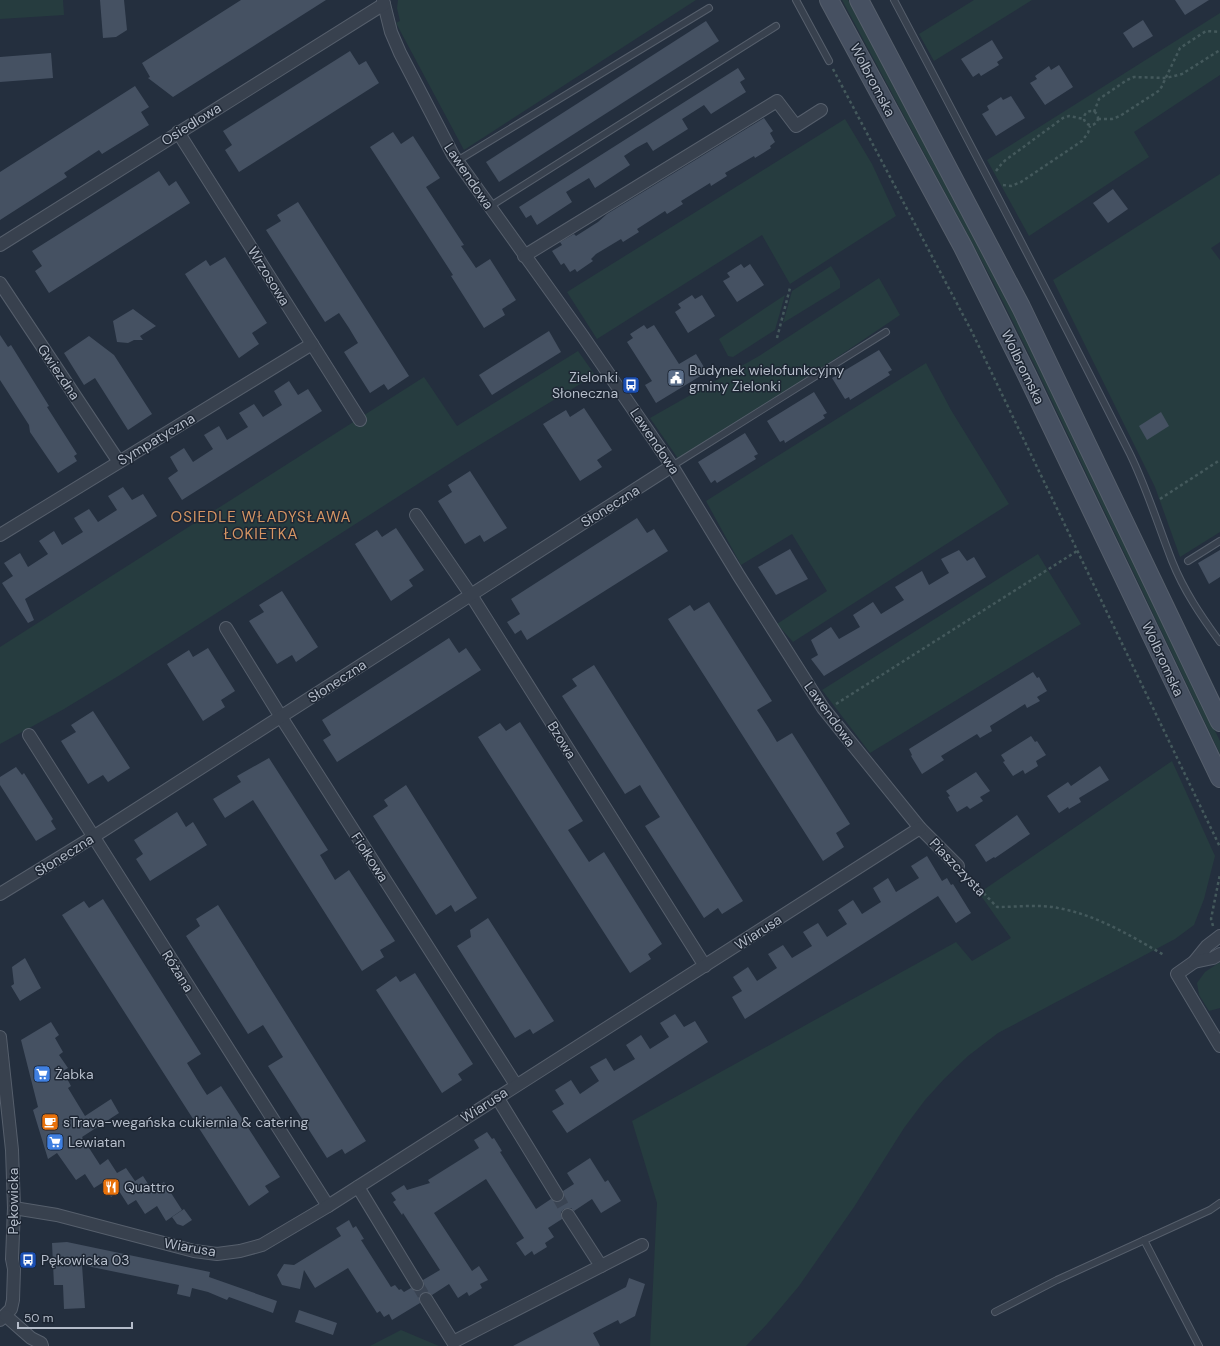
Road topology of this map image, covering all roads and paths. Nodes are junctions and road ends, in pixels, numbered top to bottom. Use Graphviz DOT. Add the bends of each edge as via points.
graph roads {
  1 [pos="796,0"];
  2 [pos="829,0"];
  3 [pos="858,0"];
  4 [pos="894,0"];
  5 [pos="383,2"];
  6 [pos="709,8"];
  7 [pos="776,26"];
  8 [pos="1220,32"];
  9 [pos="1220,50"];
  10 [pos="829,61"];
  11 [pos="1166,78"];
  12 [pos="821,110"];
  13 [pos="1094,112"];
  14 [pos="1084,119"];
  15 [pos="1098,119"];
  16 [pos="1090,126"];
  17 [pos="178,132"];
  18 [pos="457,161"];
  19 [pos="996,174"];
  20 [pos="998,181"];
  21 [pos="489,207"];
  22 [pos="0,245"];
  23 [pos="524,256"];
  24 [pos="0,283"];
  25 [pos="790,288"];
  26 [pos="886,332"];
  27 [pos="777,338"];
  28 [pos="312,344"];
  29 [pos="360,420"];
  30 [pos="1220,460"];
  31 [pos="119,462"];
  32 [pos="672,466"];
  33 [pos="1152,504"];
  34 [pos="416,515"];
  35 [pos="0,535"];
  36 [pos="1220,541"];
  37 [pos="1077,551"];
  38 [pos="1188,561"];
  39 [pos="470,595"];
  40 [pos="226,628"];
  41 [pos="1220,642"];
  42 [pos="825,711"];
  43 [pos="281,717"];
  44 [pos="1220,722"];
  45 [pos="29,735"];
  46 [pos="1220,778"];
  47 [pos="920,828"];
  48 [pos="93,837"];
  49 [pos="1220,847"];
  50 [pos="958,866"];
  51 [pos="1220,874"];
  52 [pos="0,894"];
  53 [pos="1218,934"];
  54 [pos="1220,954"];
  55 [pos="1164,955"];
  56 [pos="1194,962"];
  57 [pos="705,966"];
  58 [pos="0,1037"];
  59 [pos="1220,1046"];
  60 [pos="516,1085"];
  61 [pos="497,1097"];
  62 [pos="358,1187"];
  63 [pos="557,1195"];
  64 [pos="1220,1203"];
  65 [pos="328,1206"];
  66 [pos="14,1208"];
  67 [pos="568,1215"];
  68 [pos="1144,1240"];
  69 [pos="642,1245"];
  70 [pos="601,1266"];
  71 [pos="417,1284"];
  72 [pos="426,1299"];
  73 [pos="996,1312"];
  74 [pos="3,1318"];
  75 [pos="44,1345"];
  76 [pos="1199,1346"];
  1 -- 10 [label="lane"];
  2 -- 46 [label="main road, Wolbromska" via="963,247 1024,368"];
  3 -- 44 [label="main road, Wolbromska" via="1021,306"];
  4 -- 33 [label="lane" via="1045,285 1140,473"];
  5 -- 17 [label="street, Osiedlowa"];
  5 -- 18 [label="street, Lawendowa" via="400,53"];
  6 -- 18 [label="lane"];
  7 -- 21 [label="lane"];
  8 -- 11 [label="path" via="1206,31 1180,48"];
  9 -- 11 [label="path" via="1192,69"];
  10 -- 37 [label="path" via="972,332"];
  11 -- 13 [label="path" via="1134,77 1127,80 1099,99"];
  11 -- 15 [label="path" via="1160,90 1120,116"];
  12 -- 23 [label="street" via="796,126 777,101"];
  13 -- 14 [label="path" via="1087,112"];
  13 -- 15 [label="path"];
  14 -- 16 [label="path"];
  14 -- 19 [label="path" via="1069,116 1063,118 1003,162"];
  15 -- 16 [label="path" via="1095,125"];
  16 -- 20 [label="path" via="1082,141 1021,182 1006,186"];
  17 -- 22 [label="street, Osiedlowa"];
  17 -- 28 [label="street, Wrzosowa"];
  18 -- 21 [label="street, Lawendowa"];
  21 -- 23 [label="street, Lawendowa"];
  23 -- 32 [label="street, Lawendowa"];
  24 -- 31 [label="street, Gwiezdna"];
  25 -- 27 [label="path"];
  26 -- 32 [label="lane"];
  28 -- 29 [label="street, Wrzosowa"];
  28 -- 31 [label="street, Sympatyczna"];
  30 -- 33 [label="path"];
  31 -- 35 [label="street, Sympatyczna"];
  32 -- 39 [label="street, Słoneczna"];
  32 -- 42 [label="street, Lawendowa"];
  33 -- 41 [label="lane" via="1184,587"];
  34 -- 39 [label="street, Bzowa"];
  36 -- 38 [label="lane"];
  37 -- 42 [label="path"];
  37 -- 49 [label="path"];
  39 -- 43 [label="street, Słoneczna"];
  39 -- 57 [label="street, Bzowa"];
  40 -- 43 [label="street, Fiołkowa"];
  42 -- 47 [label="street, Lawendowa"];
  43 -- 48 [label="street, Słoneczna"];
  43 -- 60 [label="street, Fiołkowa"];
  45 -- 48 [label="street, Różana"];
  47 -- 50 [label="street, Piaszczysta"];
  47 -- 57 [label="street, Wiarusa"];
  48 -- 52 [label="street, Słoneczna"];
  48 -- 65 [label="street, Różana"];
  50 -- 55 [label="path, Piaszczysta" via="997,907 1058,908 1117,929"];
  51 -- 53 [label="path" via="1211,919"];
  53 -- 56 [label="street"];
  54 -- 56 [label="street"];
  56 -- 59 [label="street" via="1177,974"];
  57 -- 60 [label="street, Wiarusa"];
  58 -- 66 [label="street, Pękowicka" via="12,1150"];
  60 -- 61 [label="street, Wiarusa"];
  61 -- 62 [label="street, Wiarusa"];
  61 -- 63 [label="street"];
  62 -- 65 [label="street, Wiarusa"];
  62 -- 71 [label="street"];
  64 -- 68 [label="lane"];
  65 -- 66 [label="street, Wiarusa" via="262,1245 217,1254 194,1251 57,1215"];
  66 -- 74 [label="street, Pękowicka" via="13,1300 11,1310"];
  67 -- 70 [label="street"];
  68 -- 73 [label="lane"];
  68 -- 76 [label="lane"];
  69 -- 70 [label="street"];
  70 -- 72 [label="street" via="453,1342"];
  74 -- 75 [label="street, Pękowicka"];
}
